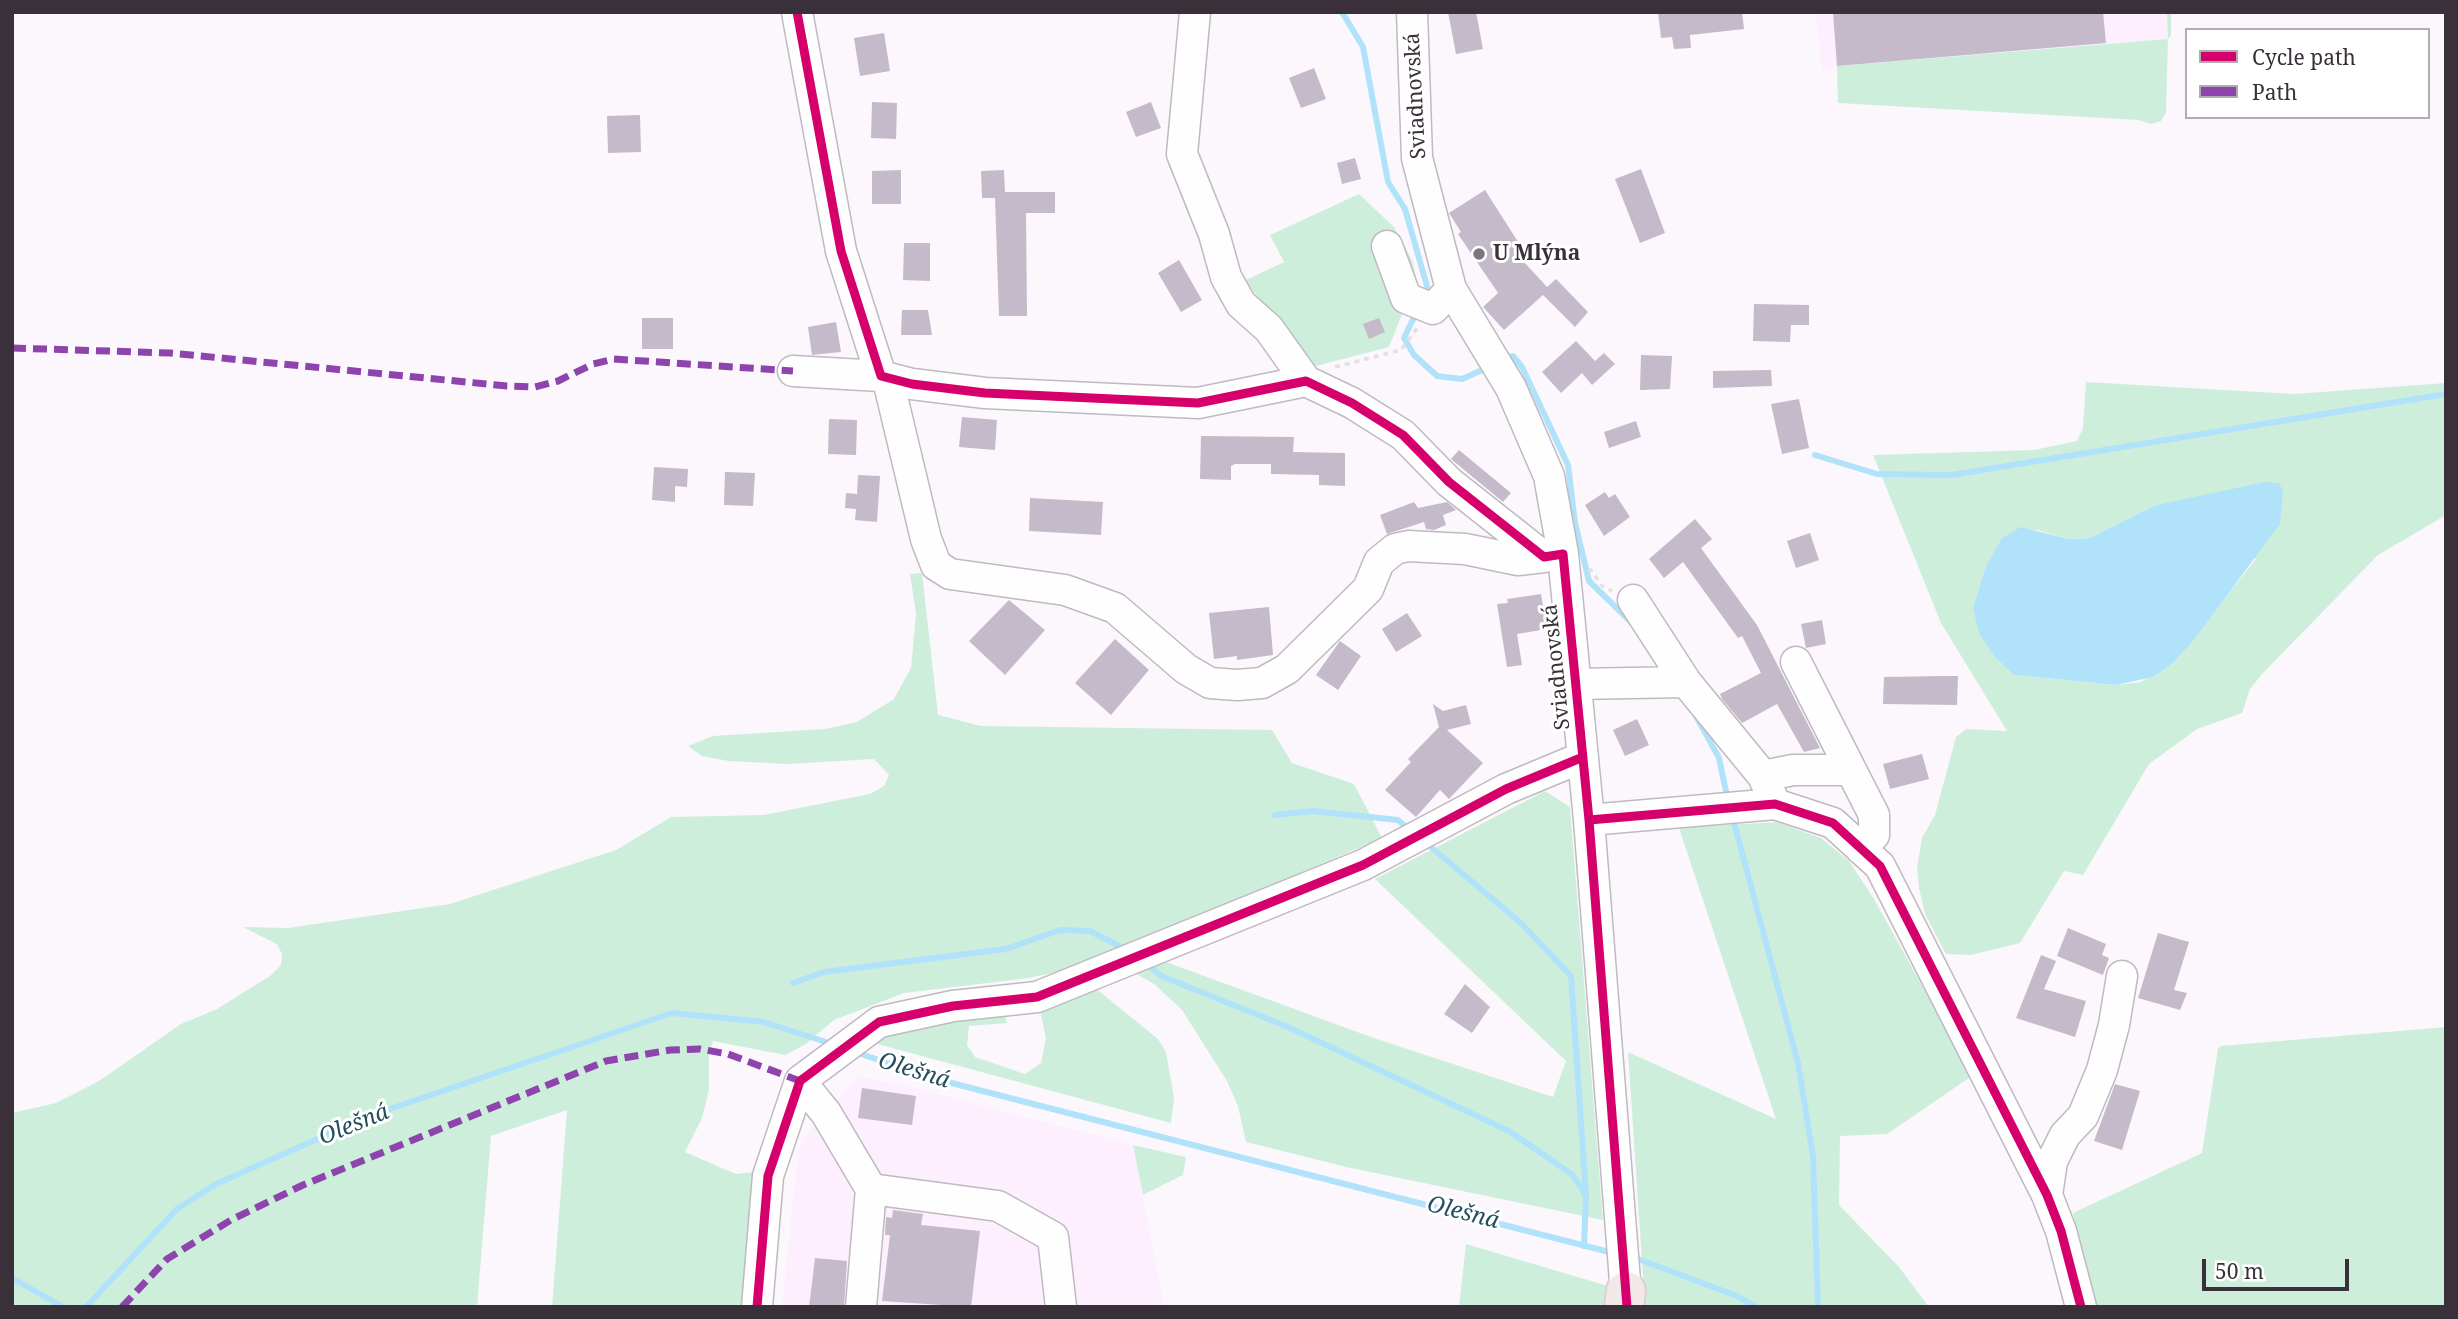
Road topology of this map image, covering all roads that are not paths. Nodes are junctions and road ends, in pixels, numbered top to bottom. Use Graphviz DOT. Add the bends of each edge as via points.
graph roads {
  1 [pos="797,12"];
  2 [pos="1195,12"];
  3 [pos="1412,12"];
  4 [pos="1387,246"];
  5 [pos="1451,289"];
  6 [pos="793,371"];
  7 [pos="1315,375"];
  8 [pos="885,378"];
  9 [pos="1554,555"];
  10 [pos="1633,600"];
  11 [pos="1796,662"];
  12 [pos="1678,682"];
  13 [pos="1575,684"];
  14 [pos="1583,757"];
  15 [pos="1851,770"];
  16 [pos="1763,776"];
  17 [pos="1749,807"];
  18 [pos="1589,820"];
  19 [pos="1861,849"];
  20 [pos="2122,976"];
  21 [pos="800,1082"];
  22 [pos="2012,1128"];
  23 [pos="2065,1135"];
  24 [pos="871,1189"];
  25 [pos="2047,1195"];
  26 [pos="1626,1302"];
  27 [pos="757,1307"];
  28 [pos="861,1307"];
  29 [pos="1061,1307"];
  30 [pos="2081,1307"];
  1 -- 8 [label="street" via="841,251"];
  2 -- 7 [label="street" via="1182,153 1241,304"];
  3 -- 5 [label="street, Sviadnovská" via="1417,158"];
  4 -- 5 [label="street" via="1406,298 1433,309"];
  5 -- 9 [label="street, Sviadnovská" via="1511,388 1549,476"];
  6 -- 8 [label="street"];
  7 -- 8 [label="street" via="1198,403 985,393"];
  7 -- 9 [label="street" via="1403,435 1449,482"];
  8 -- 9 [label="street" via="936,565 950,573 1065,590 1115,608 1186,669 1210,683 1262,683 1287,668 1368,589 1379,562 1395,549 1465,549 1518,560"];
  9 -- 13 [label="street, Sviadnovská"];
  10 -- 12 [label="street"];
  11 -- 15 [label="street"];
  12 -- 13 [label="street"];
  12 -- 16 [label="street"];
  13 -- 14 [label="street, Sviadnovská"];
  14 -- 18 [label="street, Sviadnovská"];
  14 -- 21 [label="street" via="1506,789 1363,865 1048,993 879,1022"];
  15 -- 16 [label="street"];
  15 -- 19 [label="street" via="1874,815 1874,835"];
  16 -- 17 [label="street"];
  17 -- 18 [label="street"];
  17 -- 19 [label="street" via="1833,823"];
  18 -- 26 [label="street, Sviadnovská"];
  19 -- 22 [label="street" via="1880,866"];
  20 -- 23 [label="street" via="2102,1070 2083,1116"];
  21 -- 24 [label="street" via="826,1113"];
  21 -- 27 [label="street" via="768,1176"];
  22 -- 23 [label="street" via="2036,1135"];
  22 -- 25 [label="street"];
  23 -- 25 [label="street" via="2052,1161"];
  24 -- 28 [label="street"];
  24 -- 29 [label="street" via="998,1206 1053,1237"];
  25 -- 30 [label="street"];
}
